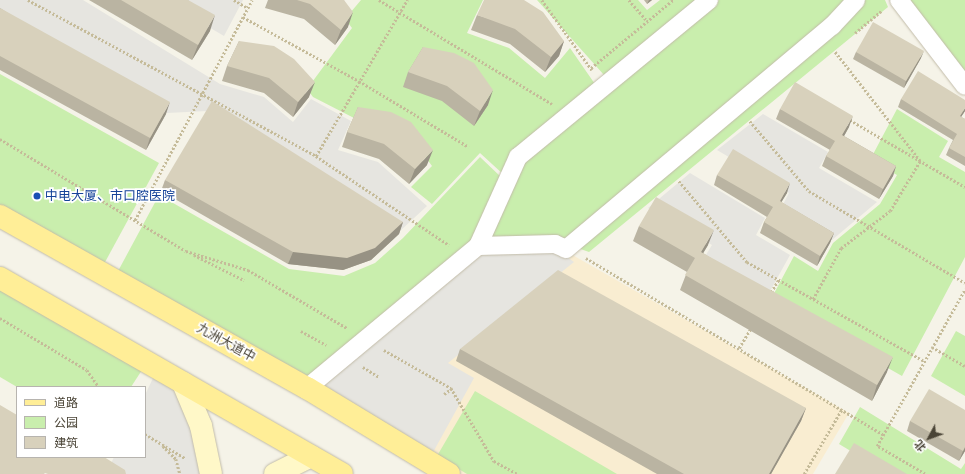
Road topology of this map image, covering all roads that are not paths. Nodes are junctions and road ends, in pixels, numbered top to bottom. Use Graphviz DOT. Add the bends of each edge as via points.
graph roads {
  1 [pos="709,0"];
  2 [pos="856,0"];
  3 [pos="899,0"];
  4 [pos="965,86"];
  5 [pos="0,216"];
  6 [pos="472,251"];
  7 [pos="0,278"];
  8 [pos="183,383"];
  9 [pos="307,388"];
  10 [pos="311,456"];
  11 [pos="211,474"];
  12 [pos="275,474"];
  13 [pos="342,474"];
  14 [pos="449,474"];
  1 -- 6 [label="street" via="518,157"];
  2 -- 6 [label="street" via="832,26 566,249 555,244"];
  3 -- 4 [label="street"];
  5 -- 9 [label="main road, 九洲大道中"];
  6 -- 9 [label="street"];
  7 -- 8 [label="main road"];
  8 -- 10 [label="main road"];
  8 -- 11 [label="main road" via="201,426"];
  9 -- 14 [label="main road, 九洲大道中"];
  10 -- 12 [label="main road"];
  10 -- 13 [label="main road"];
}
